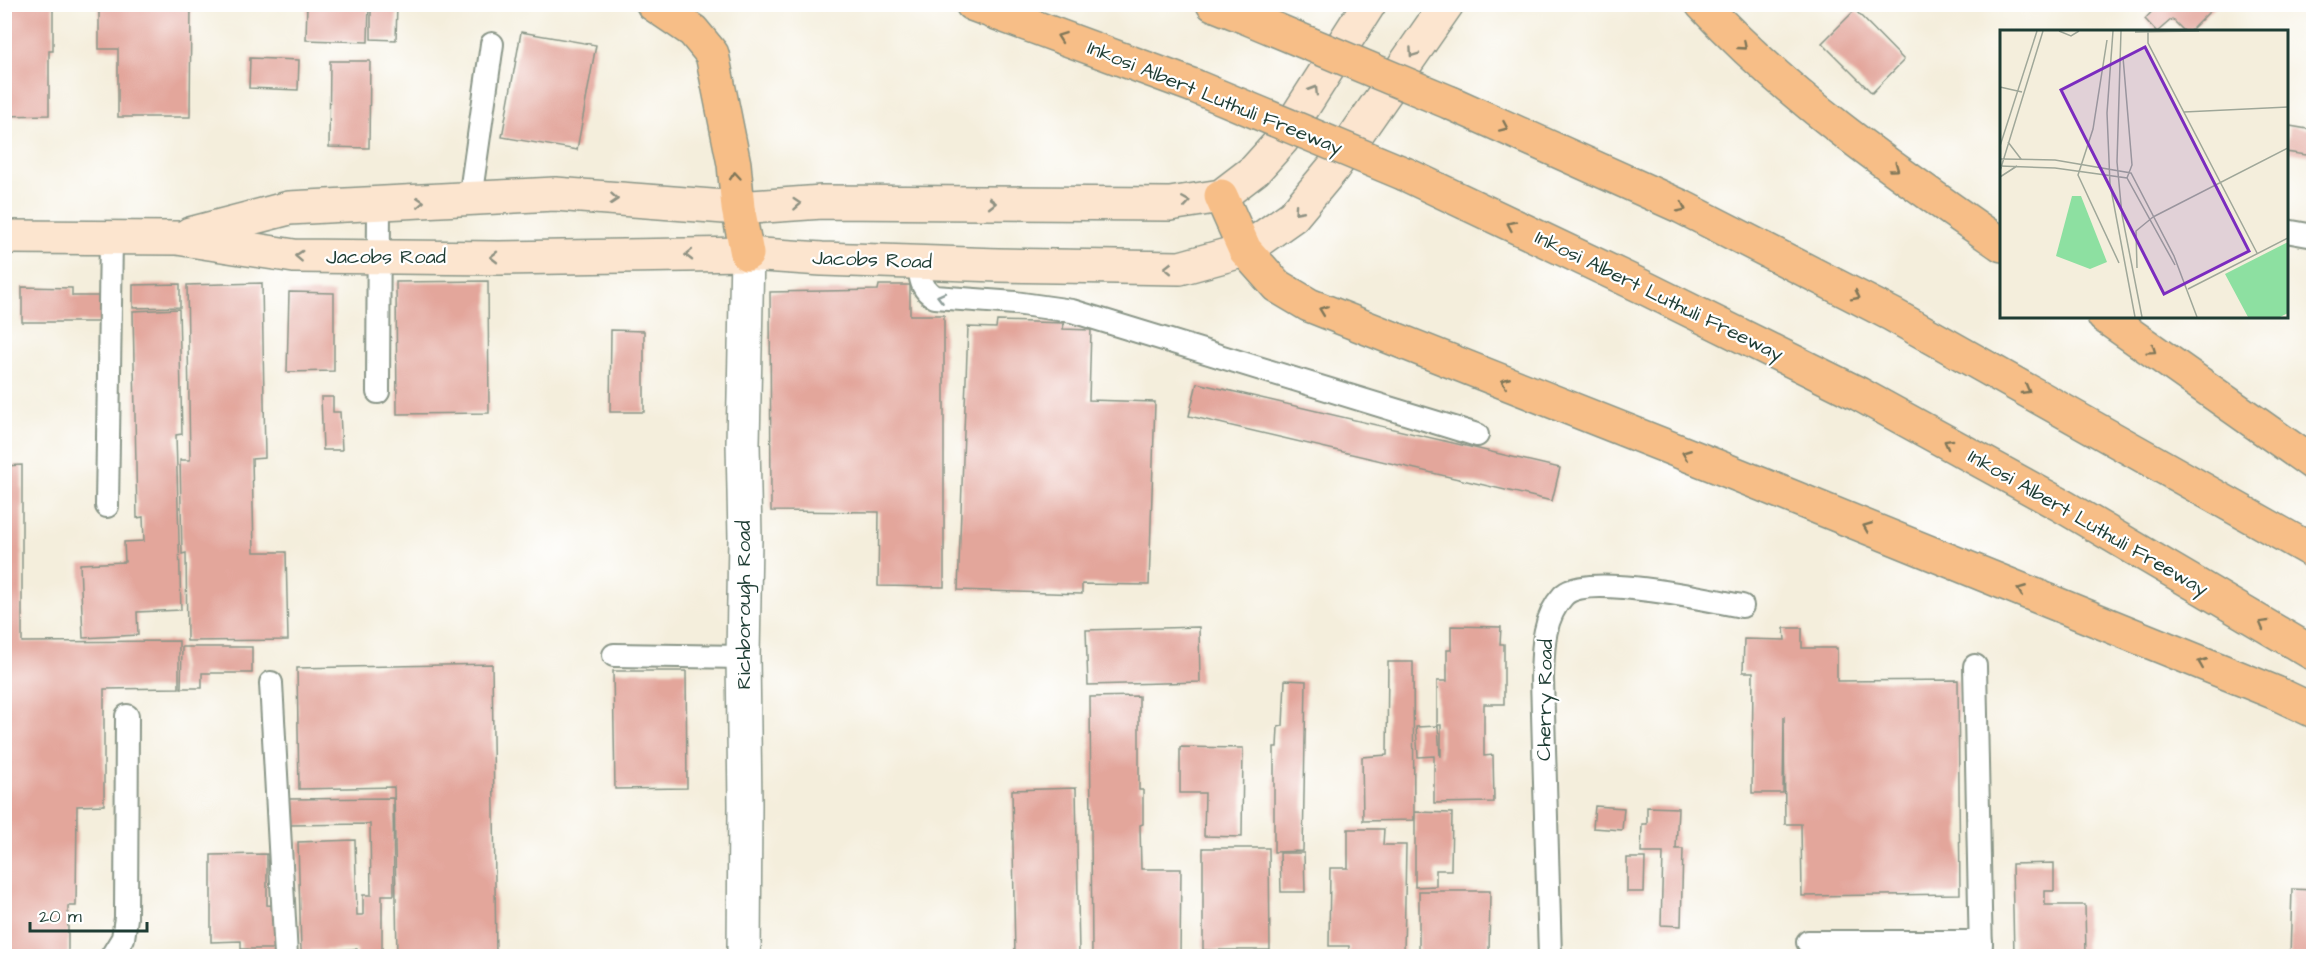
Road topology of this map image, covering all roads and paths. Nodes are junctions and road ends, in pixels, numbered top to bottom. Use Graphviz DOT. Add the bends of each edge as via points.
graph roads {
  1 [pos="653,4"];
  2 [pos="972,4"];
  3 [pos="1213,4"];
  4 [pos="1369,4"];
  5 [pos="1447,4"];
  6 [pos="1702,4"];
  7 [pos="492,44"];
  8 [pos="1221,196"];
  9 [pos="470,199"];
  10 [pos="379,204"];
  11 [pos="738,208"];
  12 [pos="2288,231"];
  13 [pos="2313,236"];
  14 [pos="4,237"];
  15 [pos="111,238"];
  16 [pos="177,238"];
  17 [pos="2000,244"];
  18 [pos="1245,250"];
  19 [pos="747,254"];
  20 [pos="377,257"];
  21 [pos="918,262"];
  22 [pos="983,264"];
  23 [pos="987,301"];
  24 [pos="2107,318"];
  25 [pos="378,392"];
  26 [pos="1477,435"];
  27 [pos="2313,464"];
  28 [pos="107,506"];
  29 [pos="2313,552"];
  30 [pos="1742,606"];
  31 [pos="2313,654"];
  32 [pos="614,655"];
  33 [pos="743,657"];
  34 [pos="1975,666"];
  35 [pos="272,683"];
  36 [pos="2313,711"];
  37 [pos="127,716"];
  38 [pos="1808,942"];
  39 [pos="1981,949"];
  40 [pos="112,957"];
  41 [pos="286,957"];
  42 [pos="744,957"];
  43 [pos="1550,957"];
  11 -- 1 [label="highway, one-way" via="734,164 712,54 693,31"];
  31 -- 2 [label="highway, Inkosi Albert Luthuli Freeway, one-way, bridge" via="2061,505 1859,394 1641,286 1405,174 1194,86"];
  3 -- 29 [label="highway, one-way, bridge" via="1451,103 1682,207 1893,315"];
  8 -- 4 [label="street, Jacobs Road, one-way" via="1255,170 1282,140"];
  5 -- 18 [label="street, Jacobs Road, one-way" via="1333,168 1293,216"];
  6 -- 17 [label="highway, one-way" via="1725,30 1819,112"];
  7 -- 9 [label="lane"];
  11 -- 8 [label="street, Jacobs Road, one-way" via="822,202 1170,204"];
  8 -- 18 [label="highway"];
  10 -- 9 [label="street, Jacobs Road, one-way"];
  9 -- 11 [label="street, Jacobs Road, one-way" via="555,194"];
  10 -- 16 [label="street, Jacobs Road" via="289,208"];
  10 -- 20 [label="lane"];
  11 -- 19 [label="highway"];
  12 -- 13 [label="lane"];
  14 -- 15 [label="street, Jacobs Road"];
  15 -- 16 [label="street, Jacobs Road"];
  15 -- 28 [label="lane"];
  20 -- 16 [label="street, Jacobs Road, one-way" via="294,256"];
  18 -- 22 [label="street, Jacobs Road, one-way" via="1179,268"];
  36 -- 18 [label="highway, one-way" via="1716,466 1309,305 1277,286"];
  19 -- 20 [label="street, Jacobs Road, one-way"];
  19 -- 21 [label="street, Jacobs Road"];
  19 -- 33 [label="street, Richborough Road"];
  20 -- 25 [label="lane"];
  21 -- 22 [label="street, Jacobs Road"];
  23 -- 21 [label="lane, one-way" via="947,299 926,292"];
  22 -- 23 [label="lane"];
  23 -- 26 [label="lane" via="1072,311"];
  24 -- 27 [label="highway, one-way"];
  30 -- 43 [label="lane, Cherry Road" via="1661,592 1586,586 1564,594 1551,612 1544,639 1542,678"];
  32 -- 33 [label="lane"];
  33 -- 42 [label="street, Richborough Road"];
  34 -- 39 [label="lane"];
  35 -- 41 [label="lane"];
  37 -- 40 [label="lane" via="126,918 123,938"];
  38 -- 39 [label="lane"];
}
